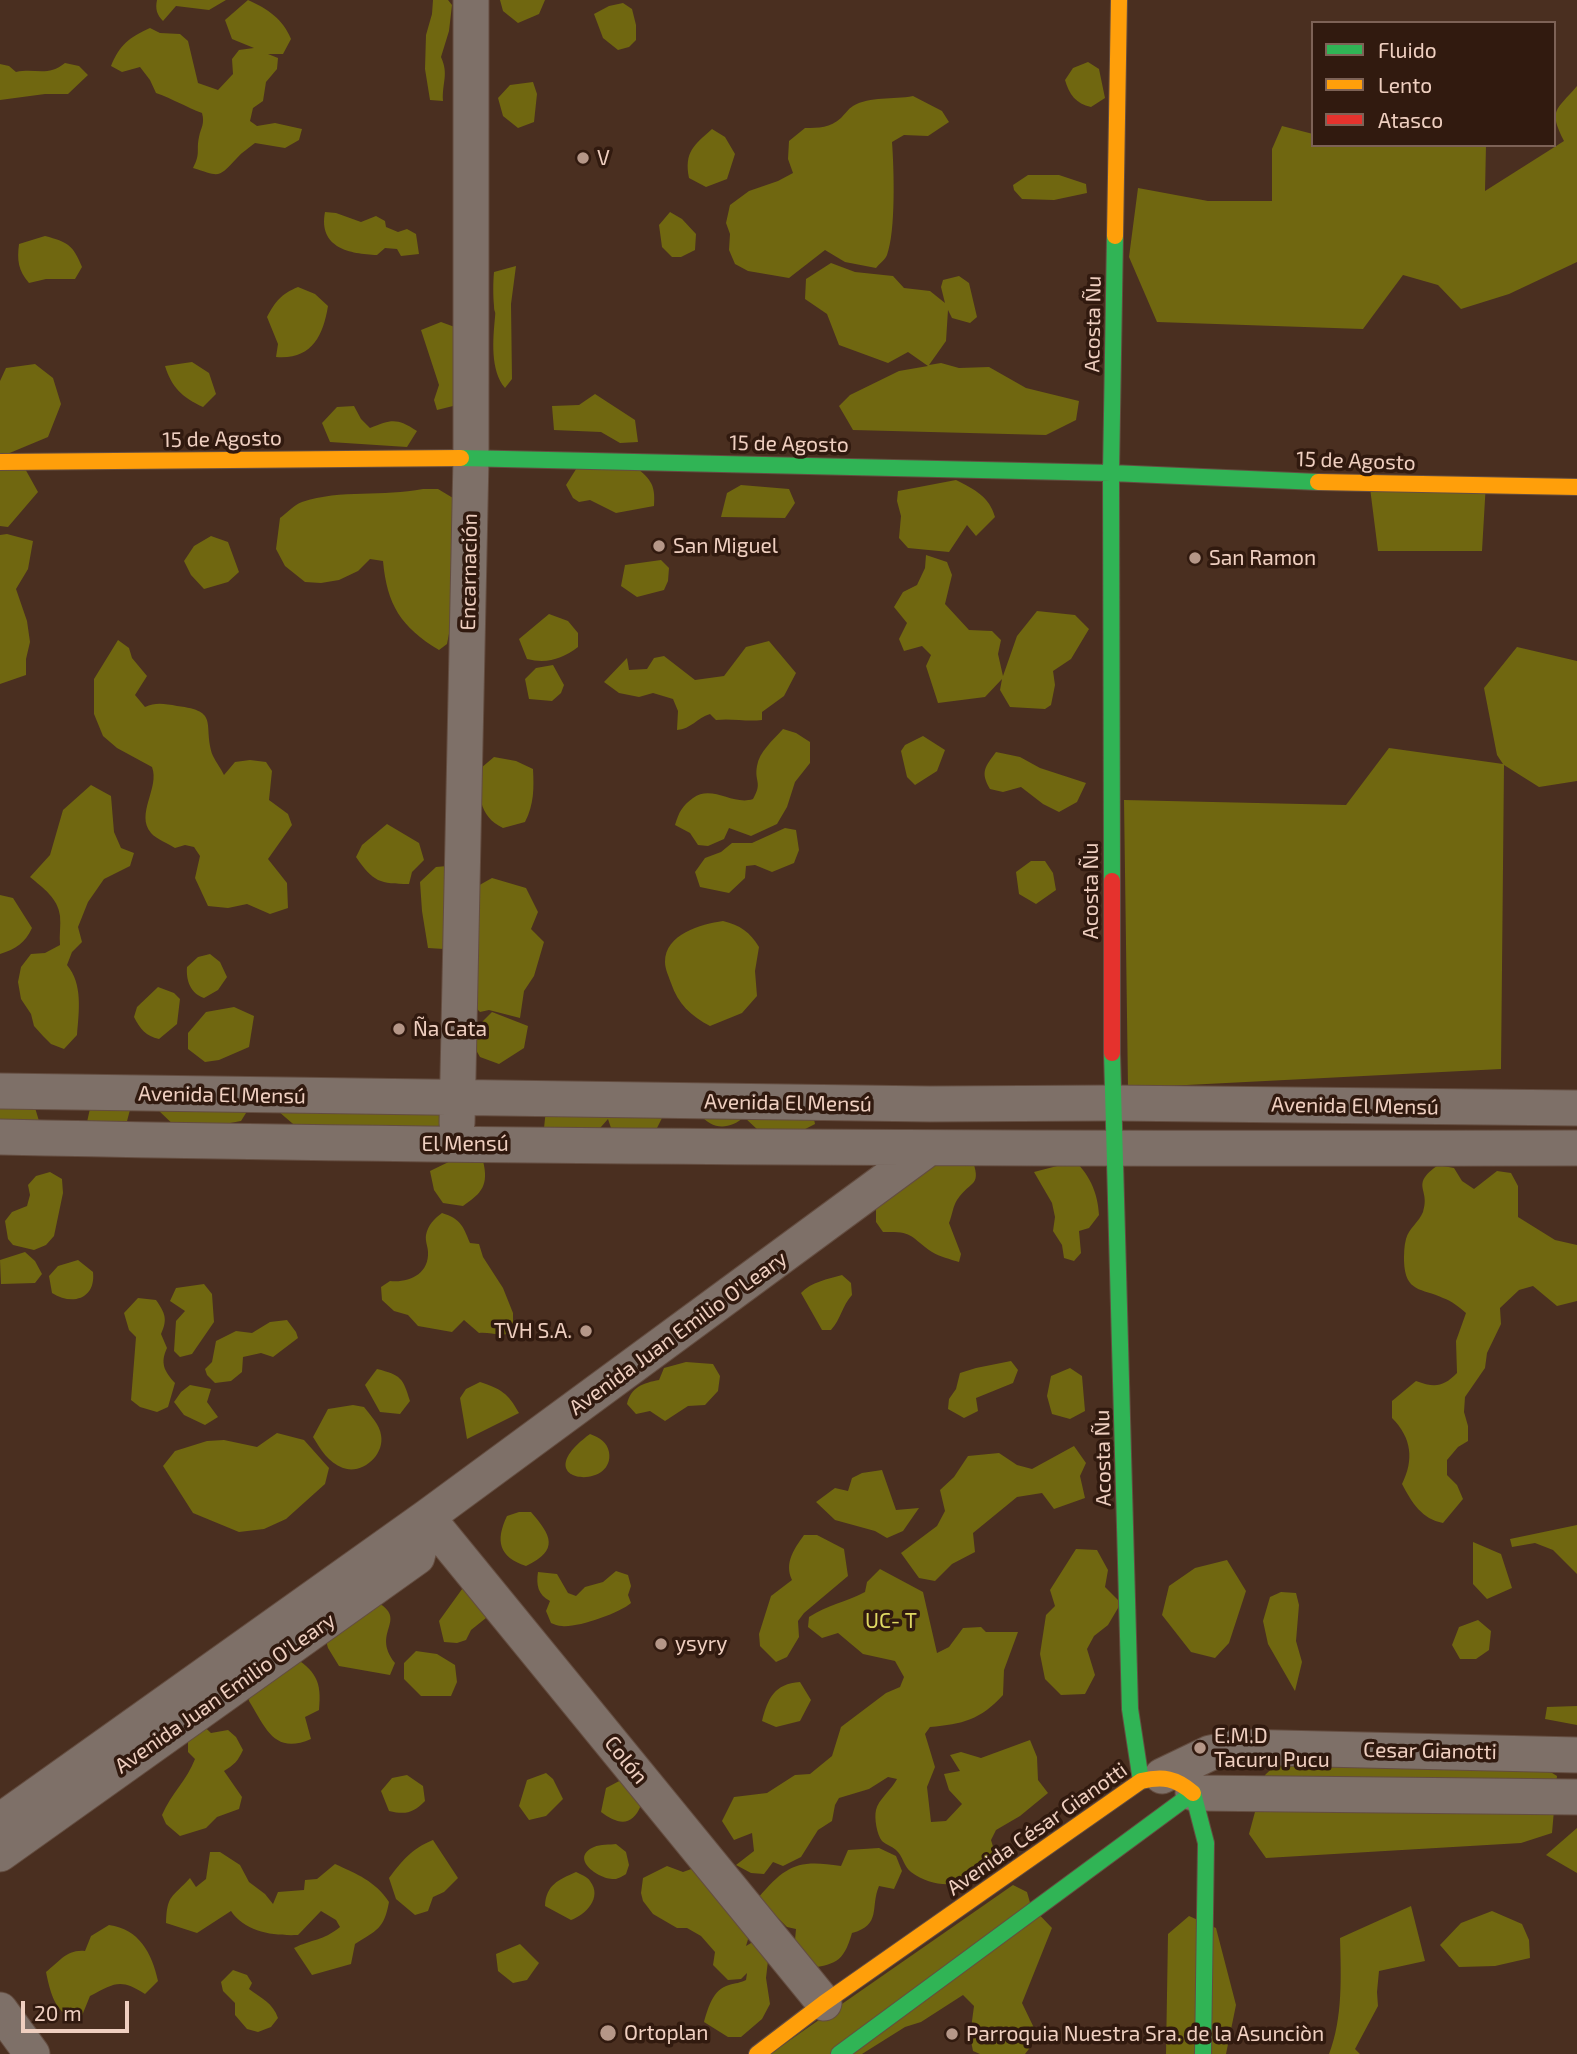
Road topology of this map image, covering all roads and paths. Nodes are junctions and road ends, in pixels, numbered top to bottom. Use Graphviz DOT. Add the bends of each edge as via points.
graph roads {
  1 [pos="471,0"];
  2 [pos="1119,0"];
  3 [pos="471,458"];
  4 [pos="0,462"];
  5 [pos="1111,473"];
  6 [pos="1577,487"];
  7 [pos="0,1091"];
  8 [pos="458,1099"];
  9 [pos="1112,1103"];
  10 [pos="930,1104"];
  11 [pos="1577,1108"];
  12 [pos="0,1137"];
  13 [pos="456,1144"];
  14 [pos="929,1148"];
  15 [pos="1577,1148"];
  16 [pos="1116,1149"];
  17 [pos="427,1517"];
  18 [pos="1577,1755"];
  19 [pos="1152,1778"];
  20 [pos="1193,1793"];
  21 [pos="1577,1797"];
  22 [pos="0,1821"];
  23 [pos="0,1854"];
  24 [pos="824,2003"];
  25 [pos="0,2010"];
  26 [pos="32,2054"];
  27 [pos="757,2054"];
  28 [pos="839,2054"];
  29 [pos="1203,2054"];
  1 -- 3 [label="street, Encarnación"];
  2 -- 5 [label="street, Acosta Ñu"];
  3 -- 4 [label="street, 15 de Agosto"];
  3 -- 5 [label="street, 15 de Agosto"];
  3 -- 8 [label="street, Encarnación"];
  5 -- 6 [label="street, 15 de Agosto"];
  5 -- 9 [label="street, Acosta Ñu"];
  7 -- 8 [label="street, Avenida El Mensú"];
  8 -- 10 [label="street, Avenida El Mensú"];
  8 -- 13 [label="street, Encarnación"];
  9 -- 10 [label="street, Avenida El Mensú"];
  9 -- 11 [label="street, Avenida El Mensú"];
  9 -- 16 [label="street, Acosta Ñu"];
  10 -- 14 [label="street"];
  12 -- 13 [label="street, El Mensú"];
  13 -- 14 [label="street, El Mensú"];
  14 -- 16 [label="street, Avenida El Mensú"];
  14 -- 17 [label="street, Avenida Juan Emilio O'Leary"];
  15 -- 16 [label="street, Avenida El Mensú"];
  16 -- 19 [label="street, Acosta Ñu" via="1130,1709"];
  17 -- 22 [label="street, Avenida Juan Emilio O'Leary"];
  17 -- 23 [label="street, Avenida Juan Emilio O'Leary" via="417,1557"];
  17 -- 24 [label="street, Colón"];
  18 -- 19 [label="street, Cesar Gianotti" via="1238,1746"];
  19 -- 20 [label="street, Avenida César Gianotti" via="1179,1780"];
  19 -- 24 [label="street, Avenida César Gianotti"];
  20 -- 21 [label="street, Cesar Gianotti"];
  20 -- 28 [label="street"];
  20 -- 29 [label="street" via="1206,1843"];
  24 -- 27 [label="street, Avenida César Gianotti"];
  25 -- 26 [label="street"];
}
